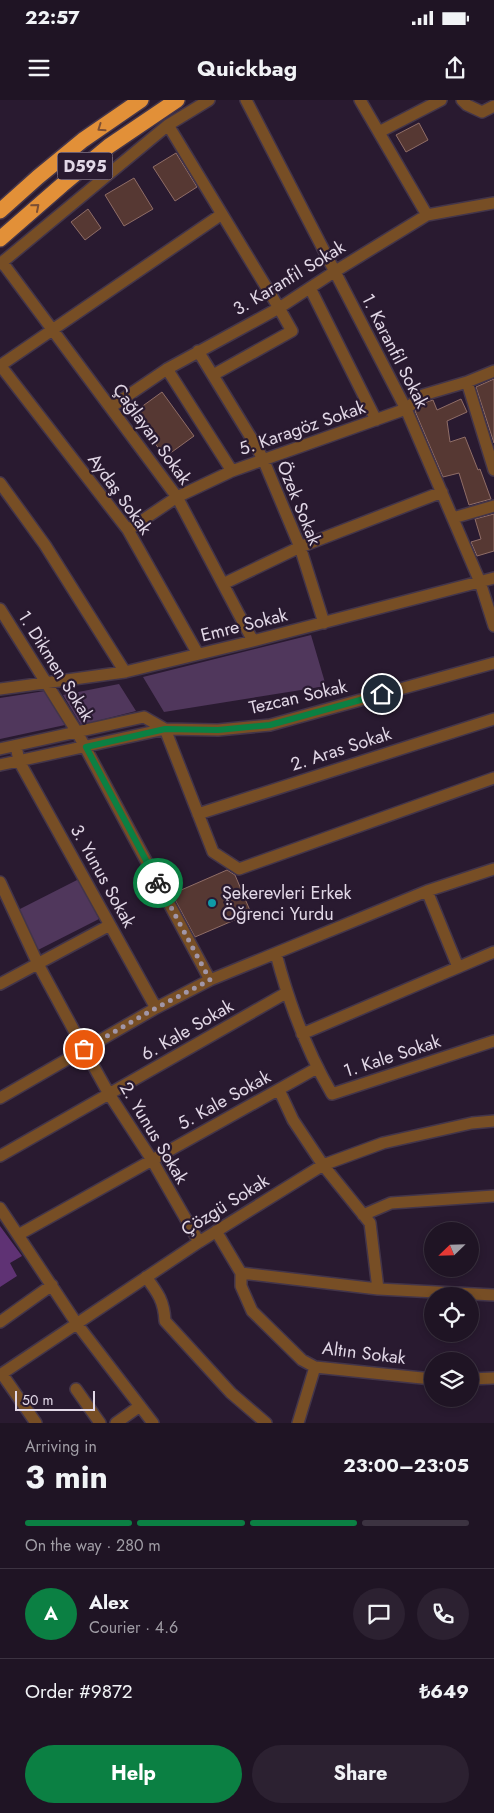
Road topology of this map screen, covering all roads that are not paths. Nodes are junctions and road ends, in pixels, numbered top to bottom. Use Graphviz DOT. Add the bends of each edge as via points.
graph roads {
  1 [pos="141,100"];
  2 [pos="177,100"];
  3 [pos="209,100"];
  4 [pos="246,100"];
  5 [pos="360,100"];
  6 [pos="441,100"];
  7 [pos="462,100"];
  8 [pos="494,106"];
  9 [pos="168,125"];
  10 [pos="379,132"];
  11 [pos="494,203"];
  12 [pos="0,211"];
  13 [pos="222,214"];
  14 [pos="427,215"];
  15 [pos="0,239"];
  16 [pos="1,263"];
  17 [pos="334,272"];
  18 [pos="310,288"];
  19 [pos="279,308"];
  20 [pos="53,330"];
  21 [pos="198,351"];
  22 [pos="0,365"];
  23 [pos="167,369"];
  24 [pos="494,372"];
  25 [pos="213,375"];
  26 [pos="466,382"];
  27 [pos="111,407"];
  28 [pos="406,409"];
  29 [pos="376,420"];
  30 [pos="262,460"];
  31 [pos="494,470"];
  32 [pos="232,471"];
  33 [pos="0,483"];
  34 [pos="442,492"];
  35 [pos="178,497"];
  36 [pos="494,506"];
  37 [pos="453,518"];
  38 [pos="128,530"];
  39 [pos="300,547"];
  40 [pos="494,578"];
  41 [pos="480,582"];
  42 [pos="223,584"];
  43 [pos="0,609"];
  44 [pos="324,623"];
  45 [pos="494,626"];
  46 [pos="253,642"];
  47 [pos="198,654"];
  48 [pos="494,664"];
  49 [pos="125,672"];
  50 [pos="48,684"];
  51 [pos="0,689"];
  52 [pos="494,719"];
  53 [pos="165,729"];
  54 [pos="77,732"];
  55 [pos="16,746"];
  56 [pos="86,747"];
  57 [pos="0,749"];
  58 [pos="19,761"];
  59 [pos="0,765"];
  60 [pos="494,778"];
  61 [pos="198,814"];
  62 [pos="494,869"];
  63 [pos="0,882"];
  64 [pos="427,891"];
  65 [pos="110,925"];
  66 [pos="494,952"];
  67 [pos="276,954"];
  68 [pos="38,964"];
  69 [pos="458,967"];
  70 [pos="210,980"];
  71 [pos="0,984"];
  72 [pos="286,993"];
  73 [pos="156,1008"];
  74 [pos="302,1034"];
  75 [pos="494,1041"];
  76 [pos="84,1049"];
  77 [pos="317,1068"];
  78 [pos="279,1090"];
  79 [pos="109,1094"];
  80 [pos="0,1098"];
  81 [pos="494,1121"];
  82 [pos="0,1156"];
  83 [pos="152,1160"];
  84 [pos="323,1165"];
  85 [pos="494,1196"];
  86 [pos="0,1208"];
  87 [pos="363,1215"];
  88 [pos="216,1231"];
  89 [pos="18,1236"];
  90 [pos="199,1242"];
  91 [pos="241,1273"];
  92 [pos="146,1277"];
  93 [pos="52,1286"];
  94 [pos="378,1289"];
  95 [pos="494,1295"];
  96 [pos="0,1322"];
  97 [pos="77,1324"];
  98 [pos="315,1367"];
  99 [pos="1,1374"];
  100 [pos="424,1378"];
  101 [pos="494,1378"];
  102 [pos="479,1379"];
  103 [pos="76,1389"];
  104 [pos="140,1406"];
  105 [pos="36,1423"];
  106 [pos="100,1423"];
  107 [pos="116,1423"];
  108 [pos="153,1423"];
  109 [pos="266,1423"];
  110 [pos="298,1423"];
  1 -- 12 [label="highway, D595, one-way" via="83,140"];
  15 -- 2 [label="highway, D595, one-way" via="109,146"];
  3 -- 9 [label="street"];
  4 -- 17 [label="street, 1. Karanfil Sokak"];
  5 -- 10 [label="street"];
  6 -- 10 [label="street"];
  7 -- 8 [label="street" via="482,112"];
  9 -- 13 [label="street"];
  9 -- 16 [label="street"];
  10 -- 14 [label="street"];
  11 -- 14 [label="street, 3. Karanfil Sokak"];
  13 -- 19 [label="street"];
  13 -- 20 [label="street"];
  14 -- 17 [label="street, 3. Karanfil Sokak"];
  16 -- 20 [label="street, Çağlayan Sokak"];
  17 -- 18 [label="street, 3. Karanfil Sokak"];
  17 -- 28 [label="street, 1. Karanfil Sokak"];
  18 -- 19 [label="street, 3. Karanfil Sokak"];
  18 -- 29 [label="street"];
  19 -- 21 [label="street, 3. Karanfil Sokak"];
  19 -- 25 [label="street" via="292,332"];
  20 -- 22 [label="street"];
  20 -- 27 [label="street, Çağlayan Sokak"];
  21 -- 23 [label="street, 3. Karanfil Sokak"];
  21 -- 25 [label="street, Özek Sokak"];
  22 -- 38 [label="street, Aydaş Sokak"];
  23 -- 27 [label="street, 3. Karanfil Sokak"];
  23 -- 32 [label="street"];
  24 -- 26 [label="street, 5. Karagöz Sokak"];
  25 -- 30 [label="street, Özek Sokak"];
  26 -- 28 [label="street, 5. Karagöz Sokak" via="423,395"];
  26 -- 31 [label="street"];
  27 -- 35 [label="street, Çağlayan Sokak"];
  28 -- 29 [label="street, 5. Karagöz Sokak"];
  28 -- 34 [label="street, 1. Karanfil Sokak"];
  29 -- 30 [label="street, 5. Karagöz Sokak"];
  30 -- 32 [label="street, 5. Karagöz Sokak"];
  30 -- 39 [label="street, Özek Sokak"];
  32 -- 35 [label="street, 5. Karagöz Sokak"];
  33 -- 49 [label="street" via="45,544"];
  34 -- 37 [label="street, 1. Karanfil Sokak"];
  34 -- 39 [label="street"];
  35 -- 38 [label="street, 5. Karagöz Sokak"];
  35 -- 42 [label="street, Çağlayan Sokak"];
  36 -- 37 [label="street"];
  37 -- 41 [label="street, 1. Karanfil Sokak"];
  38 -- 47 [label="street, Aydaş Sokak"];
  39 -- 42 [label="street"];
  39 -- 44 [label="street, Özek Sokak"];
  40 -- 41 [label="street, Emre Sokak"];
  41 -- 44 [label="street, Emre Sokak"];
  41 -- 45 [label="street, 1. Karanfil Sokak"];
  42 -- 46 [label="street, Çağlayan Sokak"];
  43 -- 50 [label="street, 1. Dikmen Sokak"];
  44 -- 46 [label="street, Emre Sokak"];
  46 -- 47 [label="street, Emre Sokak"];
  47 -- 49 [label="street, Emre Sokak"];
  48 -- 53 [label="street, Tezcan Sokak" via="270,725 218,730"];
  49 -- 50 [label="street, Emre Sokak"];
  50 -- 51 [label="street, Emre Sokak"];
  50 -- 54 [label="street, 1. Dikmen Sokak"];
  52 -- 61 [label="street, 2. Aras Sokak"];
  53 -- 54 [label="street" via="144,717"];
  53 -- 56 [label="street"];
  53 -- 61 [label="street"];
  54 -- 55 [label="street"];
  54 -- 56 [label="street, 1. Dikmen Sokak"];
  55 -- 57 [label="street"];
  55 -- 58 [label="street, 3. Yunus Sokak"];
  56 -- 58 [label="street"];
  56 -- 70 [label="street, 1. Dikmen Sokak"];
  58 -- 59 [label="street"];
  58 -- 65 [label="street, 3. Yunus Sokak"];
  60 -- 61 [label="street" via="239,869 213,852"];
  62 -- 64 [label="street"];
  63 -- 68 [label="street, 2. Yunus Sokak"];
  64 -- 67 [label="street"];
  64 -- 69 [label="street"];
  65 -- 68 [label="street"];
  65 -- 73 [label="street, 3. Yunus Sokak"];
  66 -- 69 [label="street"];
  67 -- 70 [label="street"];
  67 -- 72 [label="street, 1. Kale Sokak"];
  68 -- 71 [label="street"];
  68 -- 76 [label="street, 2. Yunus Sokak"];
  69 -- 74 [label="street"];
  70 -- 73 [label="street"];
  72 -- 74 [label="street, 1. Kale Sokak"];
  72 -- 79 [label="street, 6. Kale Sokak"];
  73 -- 76 [label="street"];
  74 -- 77 [label="street, 1. Kale Sokak"];
  75 -- 77 [label="street, 1. Kale Sokak" via="332,1094"];
  76 -- 79 [label="street, 2. Yunus Sokak"];
  76 -- 80 [label="street"];
  77 -- 78 [label="street, 5. Kale Sokak"];
  78 -- 83 [label="street, 5. Kale Sokak"];
  78 -- 84 [label="street"];
  79 -- 82 [label="street, 6. Kale Sokak"];
  79 -- 83 [label="street, 2. Yunus Sokak"];
  81 -- 84 [label="street, Çözgü Sokak" via="383,1143"];
  83 -- 89 [label="street, 5. Kale Sokak"];
  83 -- 90 [label="street, 2. Yunus Sokak"];
  84 -- 87 [label="street"];
  84 -- 88 [label="street, Çözgü Sokak"];
  85 -- 87 [label="street" via="391,1204"];
  86 -- 89 [label="street"];
  87 -- 94 [label="street" via="370,1223"];
  88 -- 90 [label="street, Çözgü Sokak"];
  88 -- 91 [label="street, Altın Sokak"];
  89 -- 93 [label="street"];
  90 -- 92 [label="street, Çözgü Sokak"];
  91 -- 94 [label="street"];
  91 -- 98 [label="street, Altın Sokak" via="241,1286 252,1311 302,1360"];
  92 -- 97 [label="street, Çözgü Sokak"];
  92 -- 109 [label="street" via="159,1295 165,1321 231,1393"];
  93 -- 96 [label="street"];
  93 -- 97 [label="street"];
  94 -- 95 [label="street"];
  97 -- 99 [label="street, Çözgü Sokak"];
  97 -- 104 [label="street"];
  98 -- 100 [label="street, Altın Sokak"];
  98 -- 110 [label="street"];
  99 -- 105 [label="street"];
  101 -- 102 [label="street"];
  103 -- 106 [label="street"];
  104 -- 107 [label="street"];
  104 -- 108 [label="street"];
}
